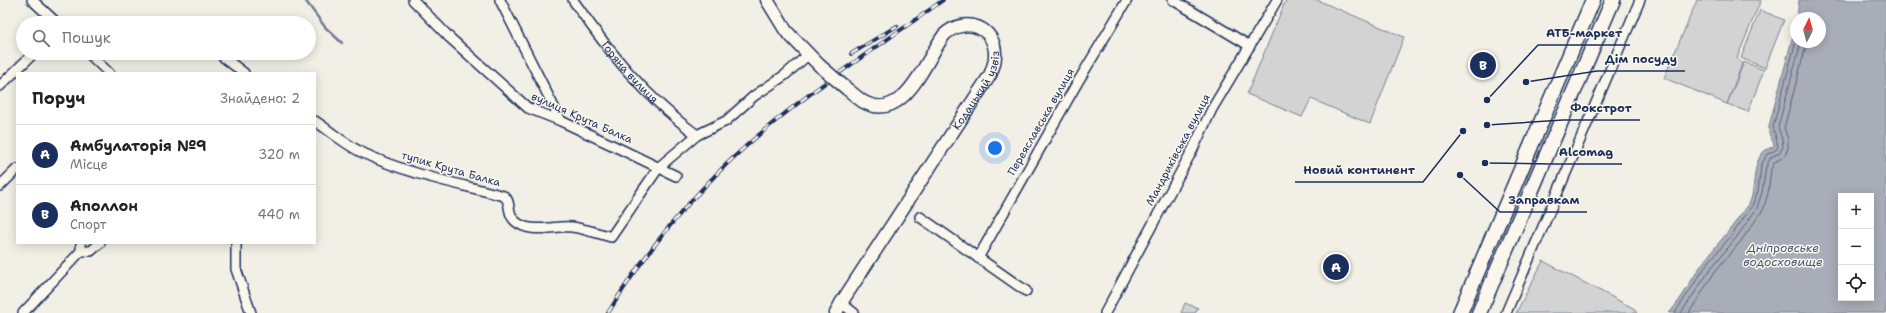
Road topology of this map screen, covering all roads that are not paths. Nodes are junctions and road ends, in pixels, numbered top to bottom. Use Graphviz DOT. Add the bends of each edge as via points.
graph roads {
  1 [pos="32,0"];
  2 [pos="413,0"];
  3 [pos="500,0"];
  4 [pos="573,0"];
  5 [pos="767,0"];
  6 [pos="1127,0"];
  7 [pos="1173,0"];
  8 [pos="1277,0"];
  9 [pos="1593,0"];
  10 [pos="1612,0"];
  11 [pos="1640,0"];
  12 [pos="49,16"];
  13 [pos="1250,46"];
  14 [pos="809,54"];
  15 [pos="27,60"];
  16 [pos="95,60"];
  17 [pos="227,60"];
  18 [pos="107,72"];
  19 [pos="243,72"];
  20 [pos="0,86"];
  21 [pos="561,121"];
  22 [pos="316,122"];
  23 [pos="697,135"];
  24 [pos="1531,146"];
  25 [pos="1547,153"];
  26 [pos="660,167"];
  27 [pos="16,170"];
  28 [pos="676,176"];
  29 [pos="0,186"];
  30 [pos="920,217"];
  31 [pos="99,244"];
  32 [pos="236,244"];
  33 [pos="81,247"];
  34 [pos="978,258"];
  35 [pos="1026,291"];
  36 [pos="839,308"];
  37 [pos="23,313"];
  38 [pos="251,313"];
  39 [pos="854,313"];
  40 [pos="1105,313"];
  41 [pos="1460,313"];
  42 [pos="1479,313"];
  43 [pos="1506,313"];
  1 -- 12 [label="street"];
  2 -- 21 [label="street, вулиця Крута Балка" via="522,104"];
  3 -- 21 [label="street"];
  4 -- 23 [label="street, Горяна вулиця" via="598,36 651,98"];
  5 -- 14 [label="street" via="786,32"];
  6 -- 34 [label="street, Переяславська вулиця"];
  7 -- 13 [label="street"];
  8 -- 13 [label="street, Мандриківська вулиця"];
  9 -- 24 [label="main road"];
  10 -- 25 [label="main road"];
  11 -- 43 [label="street"];
  13 -- 40 [label="street, Мандриківська вулиця" via="1212,109"];
  14 -- 23 [label="street" via="726,121"];
  14 -- 36 [label="street, Кодацький узвіз, bridge" via="863,101 878,105 893,103 901,98 916,82 950,29 959,25 976,26 984,31 994,46 994,64 990,75"];
  15 -- 20 [label="street"];
  16 -- 18 [label="street"];
  17 -- 19 [label="street"];
  21 -- 26 [label="street, вулиця Крута Балка"];
  22 -- 26 [label="street, тупик Крута Балка" via="360,151 383,161 435,179 504,196 515,221 540,229 570,227 611,237"];
  23 -- 26 [label="street"];
  24 -- 25 [label="main road"];
  24 -- 41 [label="main road"];
  25 -- 42 [label="main road"];
  26 -- 28 [label="street"];
  27 -- 29 [label="street"];
  30 -- 34 [label="street"];
  31 -- 33 [label="street" via="91,251"];
  32 -- 38 [label="street" via="236,269"];
  33 -- 37 [label="street"];
  34 -- 35 [label="street"];
  36 -- 39 [label="street"];
}
